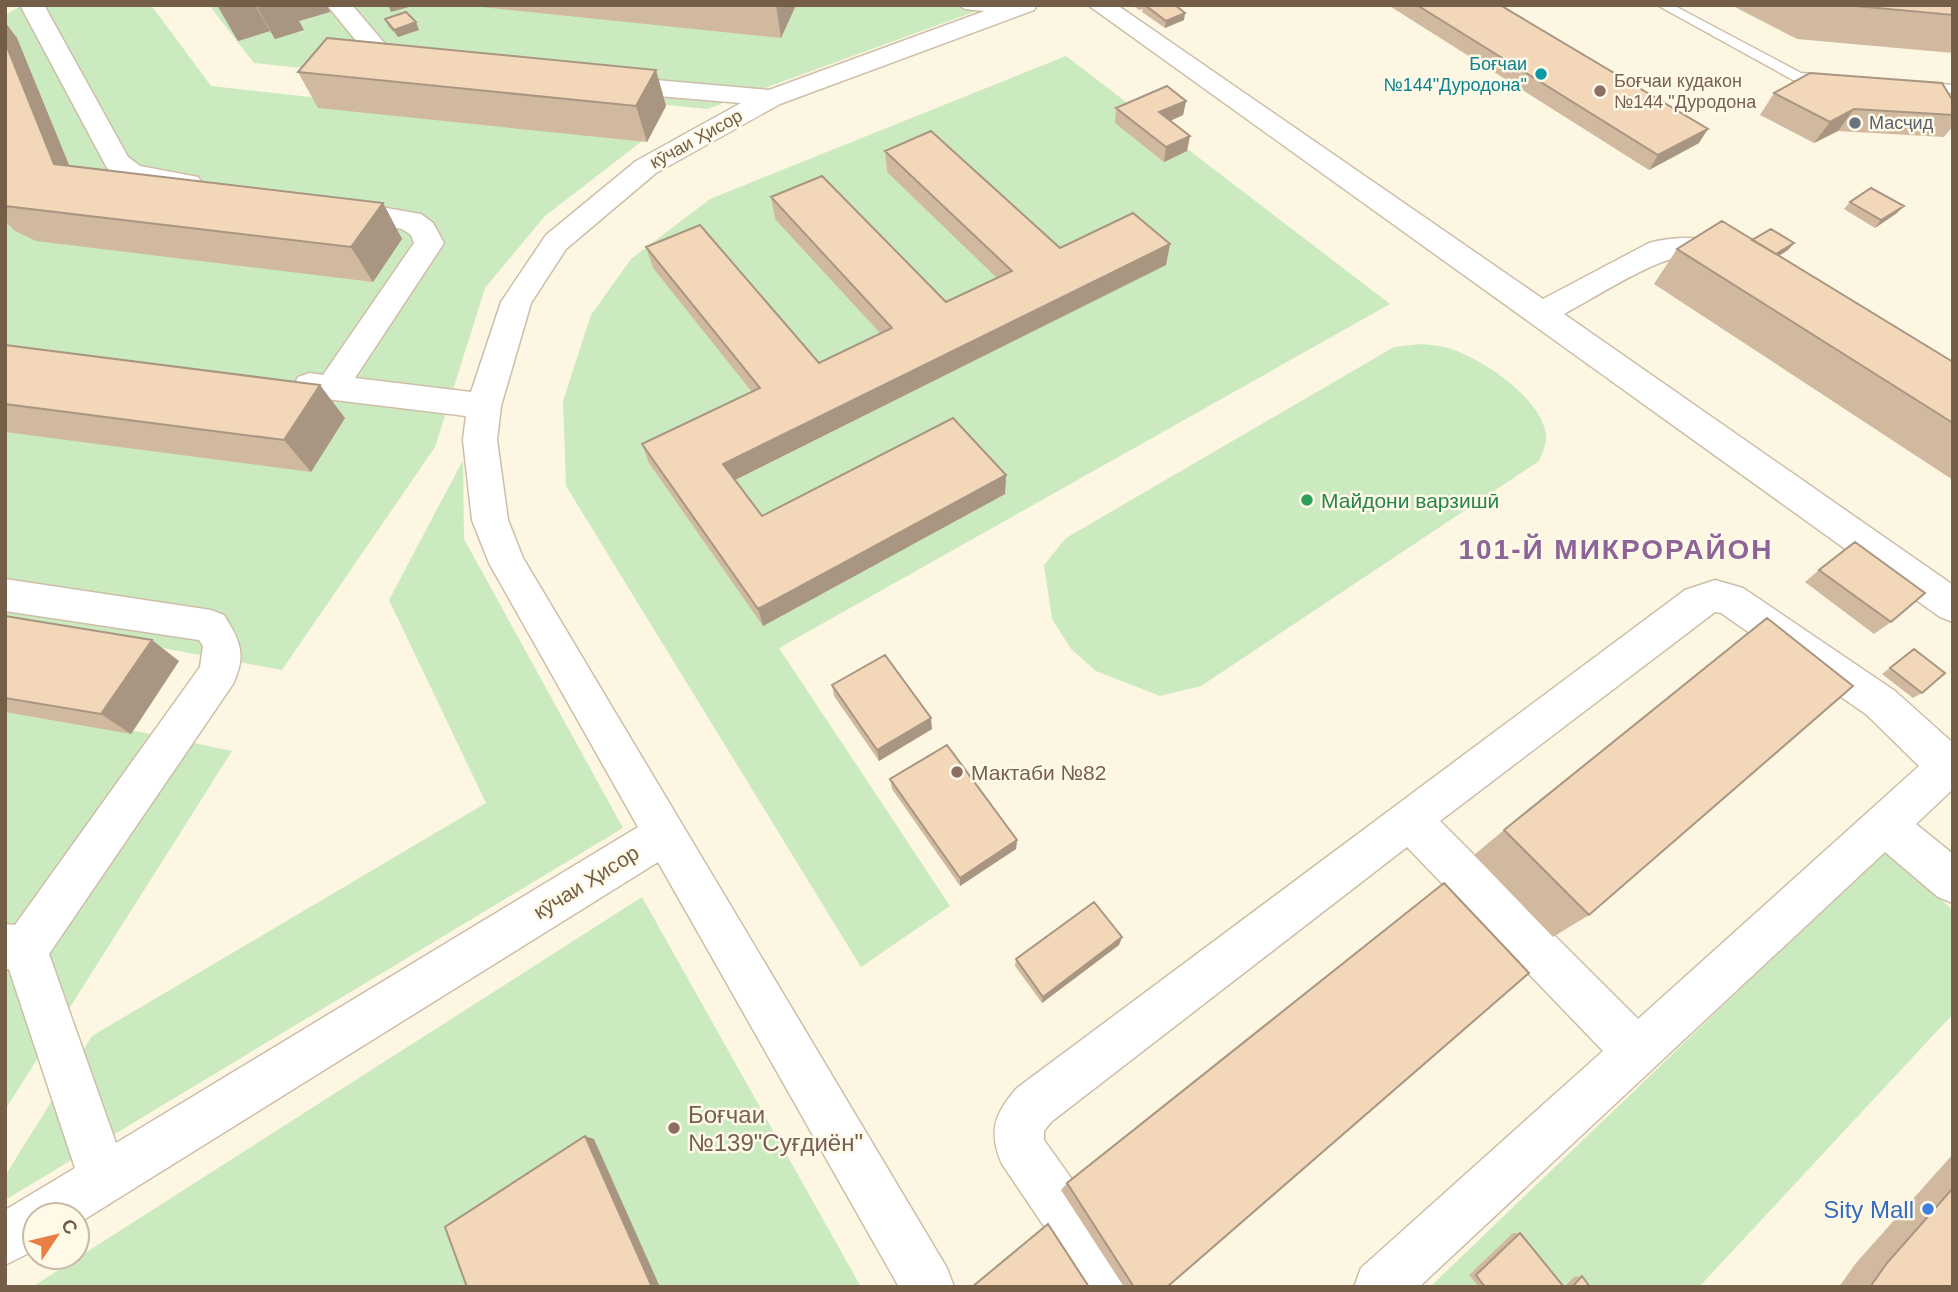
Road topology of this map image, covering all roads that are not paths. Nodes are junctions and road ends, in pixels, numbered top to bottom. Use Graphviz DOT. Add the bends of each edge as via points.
graph roads {
  1 [pos="32,5"];
  2 [pos="339,5"];
  3 [pos="965,5"];
  4 [pos="1100,5"];
  5 [pos="1663,5"];
  6 [pos="1019,8"];
  7 [pos="438,65"];
  8 [pos="1835,80"];
  9 [pos="584,81"];
  10 [pos="1911,86"];
  11 [pos="1953,89"];
  12 [pos="771,98"];
  13 [pos="211,187"];
  14 [pos="318,205"];
  15 [pos="1748,269"];
  16 [pos="1541,313"];
  17 [pos="277,381"];
  18 [pos="331,387"];
  19 [pos="484,406"];
  20 [pos="5,595"];
  21 [pos="1953,606"];
  22 [pos="1950,764"];
  23 [pos="1410,820"];
  24 [pos="1884,824"];
  25 [pos="665,834"];
  26 [pos="1953,882"];
  27 [pos="15,948"];
  28 [pos="1636,1051"];
  29 [pos="103,1179"];
  30 [pos="68,1201"];
  31 [pos="21,1229"];
  32 [pos="5,1239"];
  33 [pos="928,1287"];
  34 [pos="1116,1287"];
  35 [pos="1380,1287"];
  1 -- 13 [label="street" via="117,162 131,173"];
  2 -- 7 [label="street" via="384,59"];
  3 -- 6 [label="lane"];
  4 -- 16 [label="street"];
  5 -- 8 [label="lane" via="1798,76"];
  6 -- 12 [label="street, кӯчаи Ҳисор"];
  9 -- 12 [label="street"];
  10 -- 11 [label="lane"];
  12 -- 19 [label="street, кӯчаи Ҳисор" via="646,167 556,242 516,302"];
  14 -- 18 [label="street" via="411,221 423,230 429,243"];
  15 -- 16 [label="street" via="1695,246 1660,250"];
  16 -- 21 [label="street"];
  17 -- 18 [label="street"];
  18 -- 19 [label="street"];
  19 -- 25 [label="street, кӯчаи Ҳисор" via="480,440 490,520 507,563"];
  20 -- 27 [label="street" via="211,626 222,645 219,672"];
  22 -- 23 [label="street" via="1881,704 1730,599 1715,597 1698,601"];
  22 -- 24 [label="street"];
  23 -- 28 [label="street"];
  23 -- 34 [label="street" via="1034,1105 1020,1122 1018,1147"];
  24 -- 26 [label="street"];
  24 -- 28 [label="street"];
  25 -- 29 [label="street, кӯчаи Ҳисор"];
  25 -- 33 [label="street"];
  27 -- 29 [label="street"];
  28 -- 35 [label="street"];
  29 -- 30 [label="street, кӯчаи Ҳисор"];
  31 -- 32 [label="street"];
}
